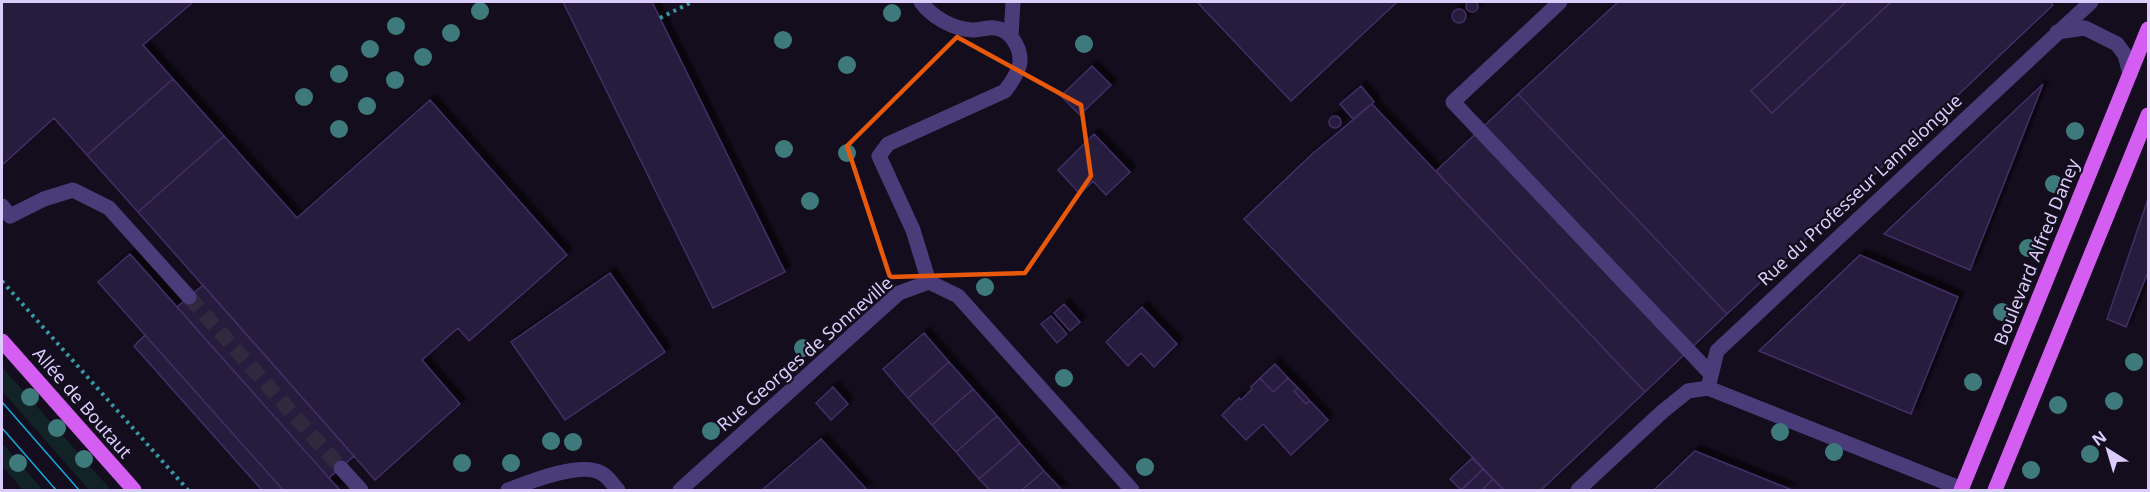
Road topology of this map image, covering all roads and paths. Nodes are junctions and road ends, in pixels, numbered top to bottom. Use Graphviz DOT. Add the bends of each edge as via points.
graph roads {
  1 [pos="692,2"];
  2 [pos="921,2"];
  3 [pos="1013,2"];
  4 [pos="1560,2"];
  5 [pos="2091,2"];
  6 [pos="660,18"];
  7 [pos="2148,29"];
  8 [pos="2057,32"];
  9 [pos="1011,36"];
  10 [pos="2130,74"];
  11 [pos="2148,115"];
  12 [pos="2,206"];
  13 [pos="2,281"];
  14 [pos="929,282"];
  15 [pos="189,297"];
  16 [pos="2,341"];
  17 [pos="1709,380"];
  18 [pos="341,468"];
  19 [pos="134,490"];
  20 [pos="188,490"];
  21 [pos="361,490"];
  22 [pos="508,490"];
  23 [pos="618,490"];
  24 [pos="680,490"];
  25 [pos="1132,490"];
  26 [pos="1578,490"];
  27 [pos="1961,490"];
  28 [pos="1995,490"];
  1 -- 6 [label="path"];
  2 -- 9 [label="street" via="952,26 970,30 997,28"];
  3 -- 9 [label="street"];
  4 -- 17 [label="street" via="1453,102"];
  5 -- 8 [label="street, Rue du Professeur Lannelongue"];
  7 -- 10 [label="main road, Boulevard Alfred Daney"];
  8 -- 10 [label="street" via="2085,28 2117,44"];
  8 -- 17 [label="street, Rue du Professeur Lannelongue" via="1717,351"];
  9 -- 14 [label="street" via="1020,63 1005,91 888,144 879,156 913,230"];
  10 -- 27 [label="main road, Boulevard Alfred Daney"];
  11 -- 28 [label="main road"];
  12 -- 15 [label="street" via="10,216 73,189 109,208"];
  13 -- 20 [label="path"];
  14 -- 24 [label="street, Rue Georges de Sonneville" via="899,293"];
  14 -- 25 [label="street" via="958,296"];
  16 -- 19 [label="main road, Allée de Boutaut"];
  17 -- 26 [label="street" via="1662,412"];
  17 -- 27 [label="street"];
  18 -- 21 [label="street"];
  22 -- 23 [label="street" via="590,469 603,473"];
}
